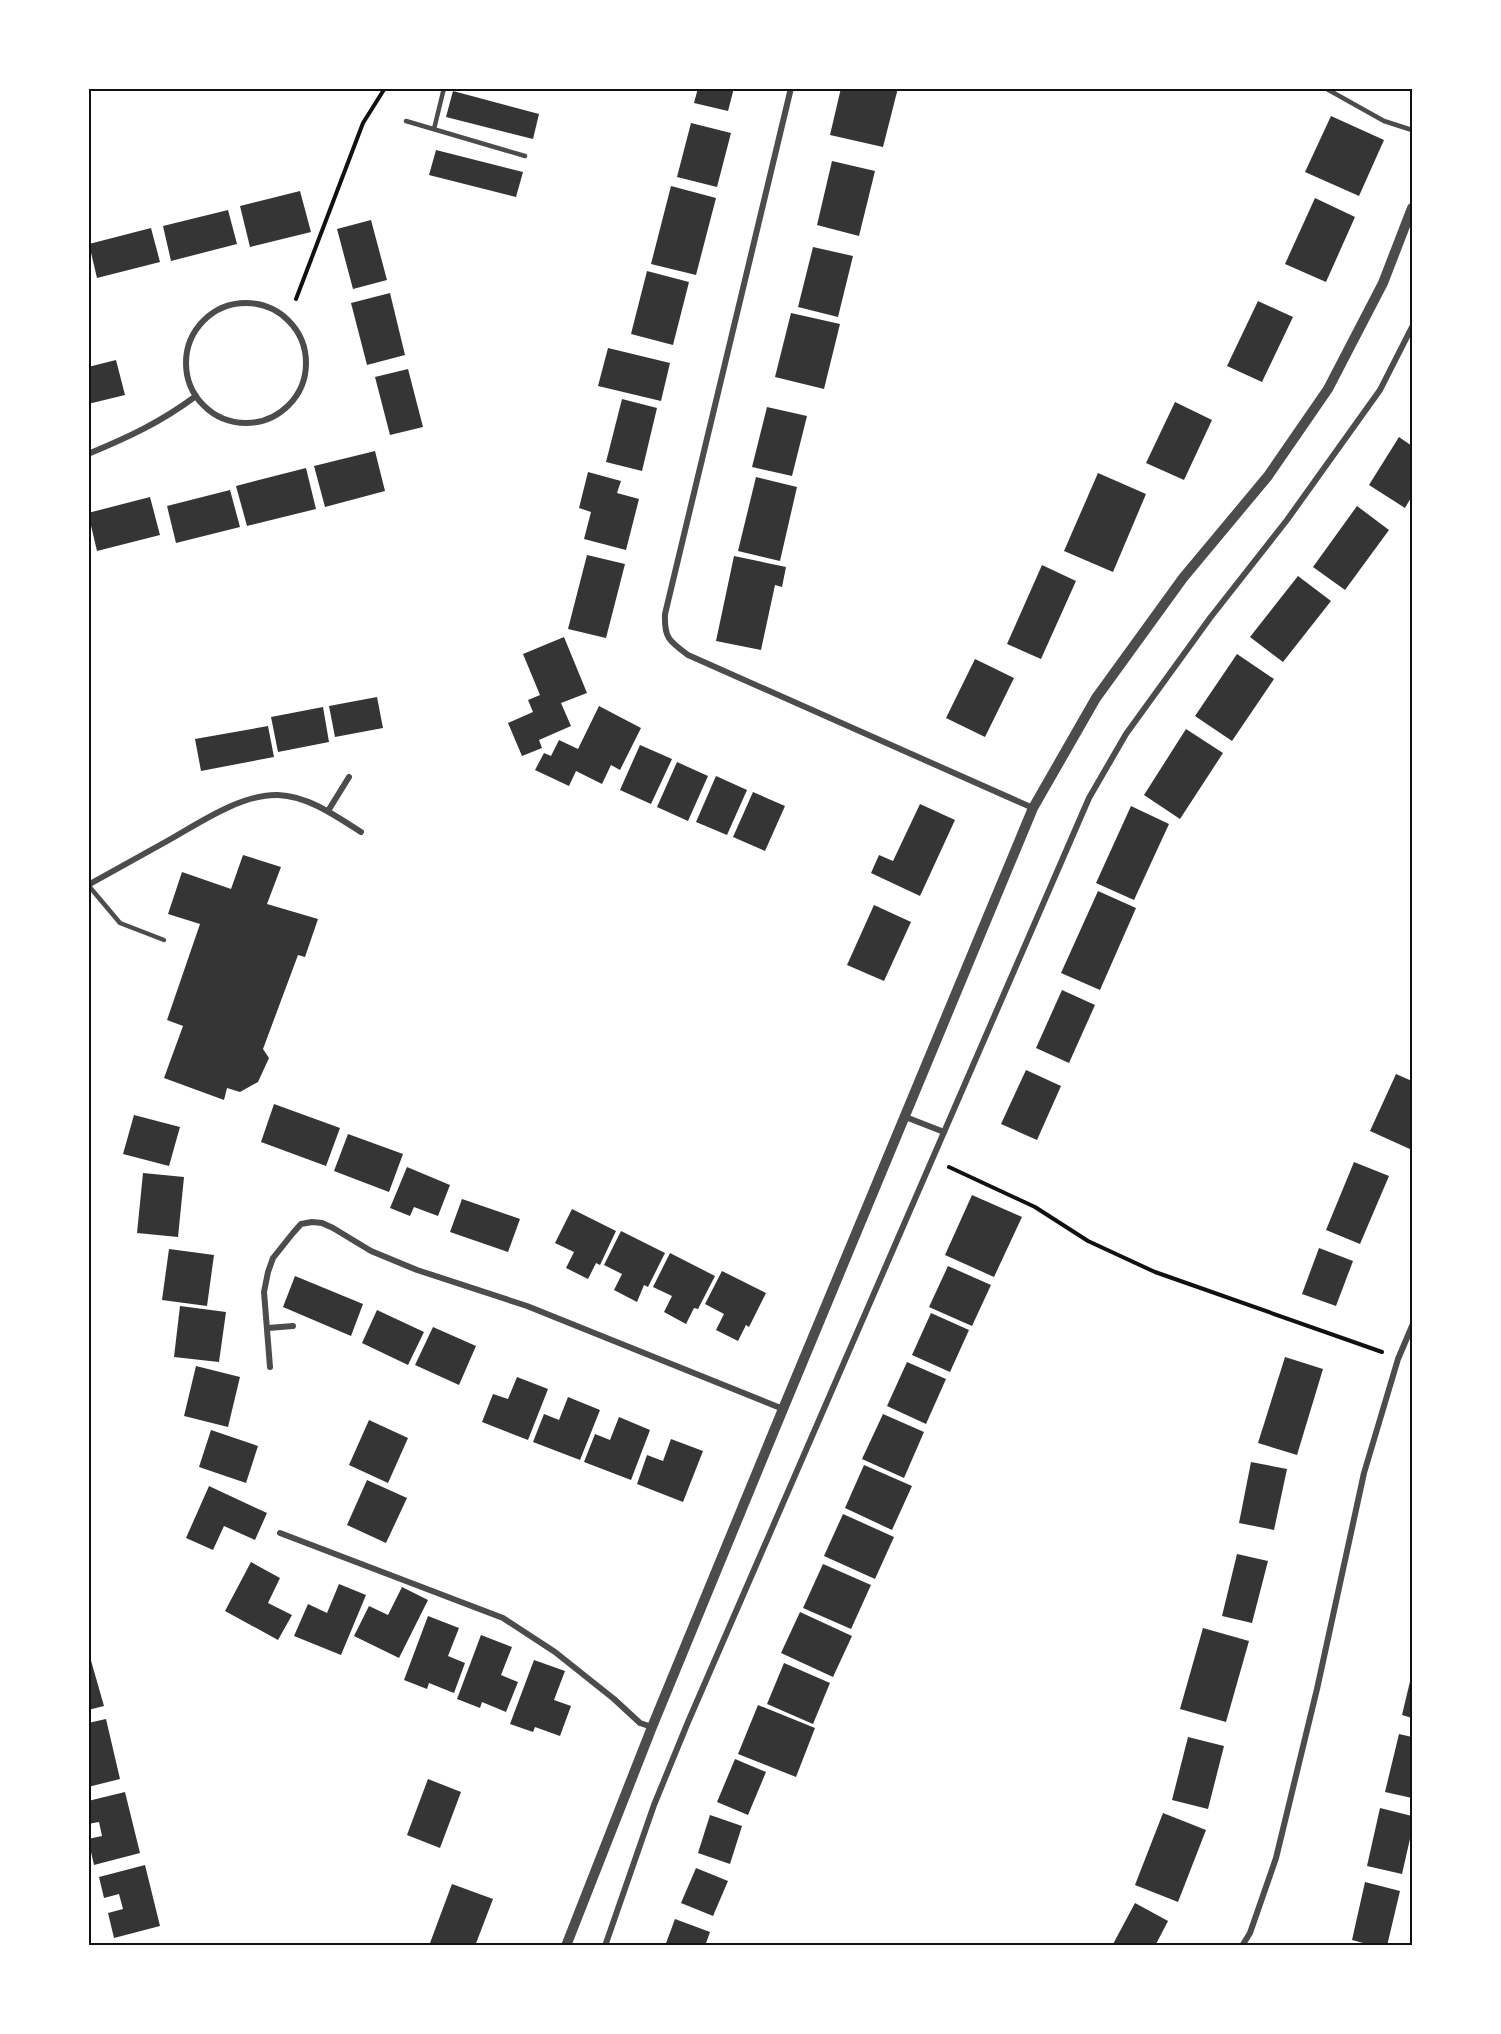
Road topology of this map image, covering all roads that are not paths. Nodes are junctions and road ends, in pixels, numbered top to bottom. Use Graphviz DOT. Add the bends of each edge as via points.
graph roads {
  1 [pos="444,88"];
  2 [pos="791,88"];
  3 [pos="1325,88"];
  4 [pos="406,121"];
  5 [pos="434,129"];
  6 [pos="1413,130"];
  7 [pos="525,156"];
  8 [pos="1413,208"];
  9 [pos="1413,327"];
  10 [pos="196,396"];
  11 [pos="88,454"];
  12 [pos="349,777"];
  13 [pos="1033,808"];
  14 [pos="328,811"];
  15 [pos="361,832"];
  16 [pos="88,885"];
  17 [pos="164,940"];
  18 [pos="903,1116"];
  19 [pos="944,1132"];
  20 [pos="293,1326"];
  21 [pos="1413,1326"];
  22 [pos="268,1329"];
  23 [pos="270,1367"];
  24 [pos="783,1408"];
  25 [pos="280,1533"];
  26 [pos="652,1727"];
  27 [pos="566,1946"];
  28 [pos="605,1946"];
  29 [pos="1242,1946"];
  1 -- 5 [label="lane"];
  2 -- 13 [label="street" via="665,630 672,643 688,655"];
  3 -- 6 [label="lane" via="1384,121"];
  4 -- 5 [label="lane"];
  5 -- 7 [label="lane"];
  8 -- 13 [label="street" via="1383,283 1328,389 1268,476 1183,578 1096,698"];
  9 -- 19 [label="street" via="1374,400 1126,734 1089,798"];
  10 -- 10 [label="street" via="186,362 190,341 207,316 225,306 253,302 273,308 290,320 302,338 307,359 305,380 295,399 280,413 247,423 226,420 208,410"];
  10 -- 11 [label="street" via="167,417"];
  12 -- 14 [label="street"];
  13 -- 18 [label="street"];
  14 -- 15 [label="street"];
  14 -- 16 [label="street" via="294,797 254,799 217,813"];
  16 -- 17 [label="lane" via="120,923"];
  18 -- 19 [label="street"];
  18 -- 24 [label="street"];
  19 -- 28 [label="street" via="687,1722"];
  20 -- 22 [label="street"];
  21 -- 29 [label="street" via="1398,1359 1364,1473 1276,1858"];
  22 -- 23 [label="street"];
  22 -- 24 [label="street" via="264,1292 273,1258 301,1224 322,1223 402,1264 527,1306"];
  24 -- 26 [label="street"];
  25 -- 26 [label="street" via="503,1618 555,1652 640,1723"];
  26 -- 27 [label="street"];
}
